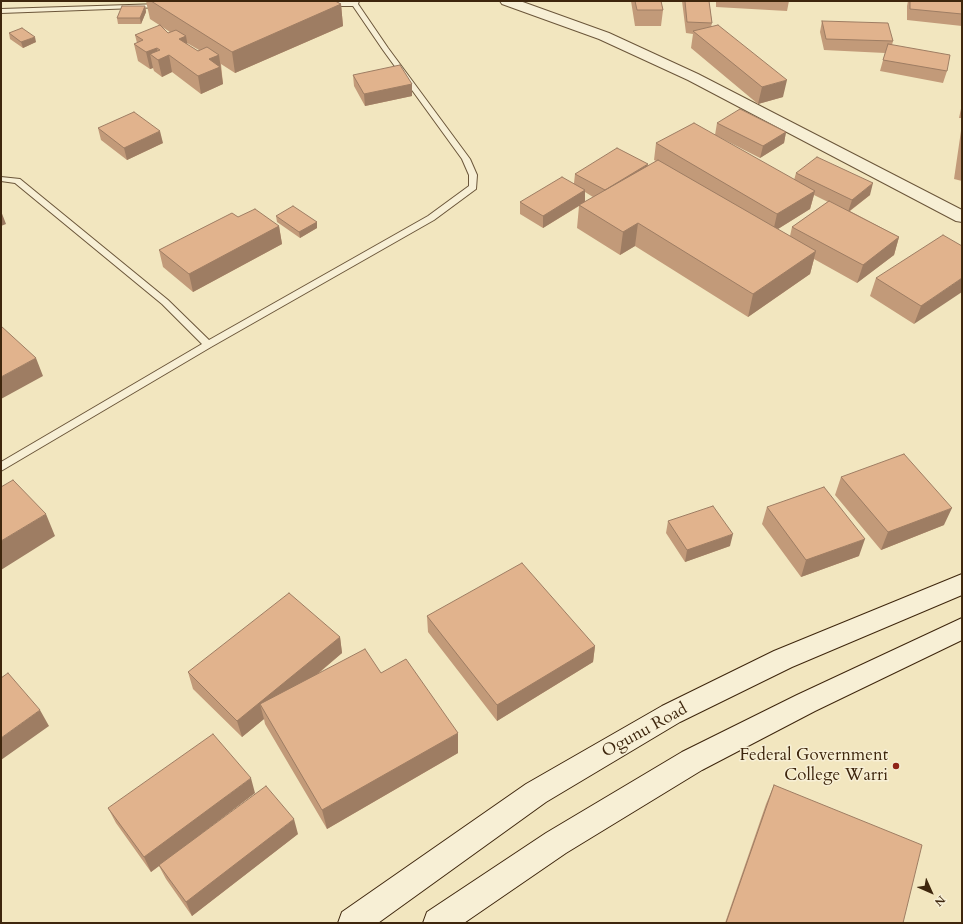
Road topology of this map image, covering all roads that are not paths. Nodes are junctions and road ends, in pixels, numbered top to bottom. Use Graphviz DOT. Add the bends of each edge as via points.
graph roads {
  1 [pos="506,1"];
  2 [pos="356,2"];
  3 [pos="317,4"];
  4 [pos="170,6"];
  5 [pos="1,11"];
  6 [pos="1,179"];
  7 [pos="962,217"];
  8 [pos="208,345"];
  9 [pos="1,467"];
  10 [pos="962,584"];
  11 [pos="962,628"];
  12 [pos="353,923"];
  13 [pos="438,923"];
  1 -- 7 [label="street" via="604,36 694,77"];
  2 -- 3 [label="lane"];
  2 -- 8 [label="lane" via="416,93 466,159 473,175 473,187 431,218"];
  4 -- 5 [label="lane"];
  6 -- 8 [label="lane" via="18,182 164,302"];
  8 -- 9 [label="lane"];
  10 -- 12 [label="main road, Ogunu Road" via="783,660 672,714 536,793"];
  11 -- 13 [label="main road" via="692,761 556,843"];
}
